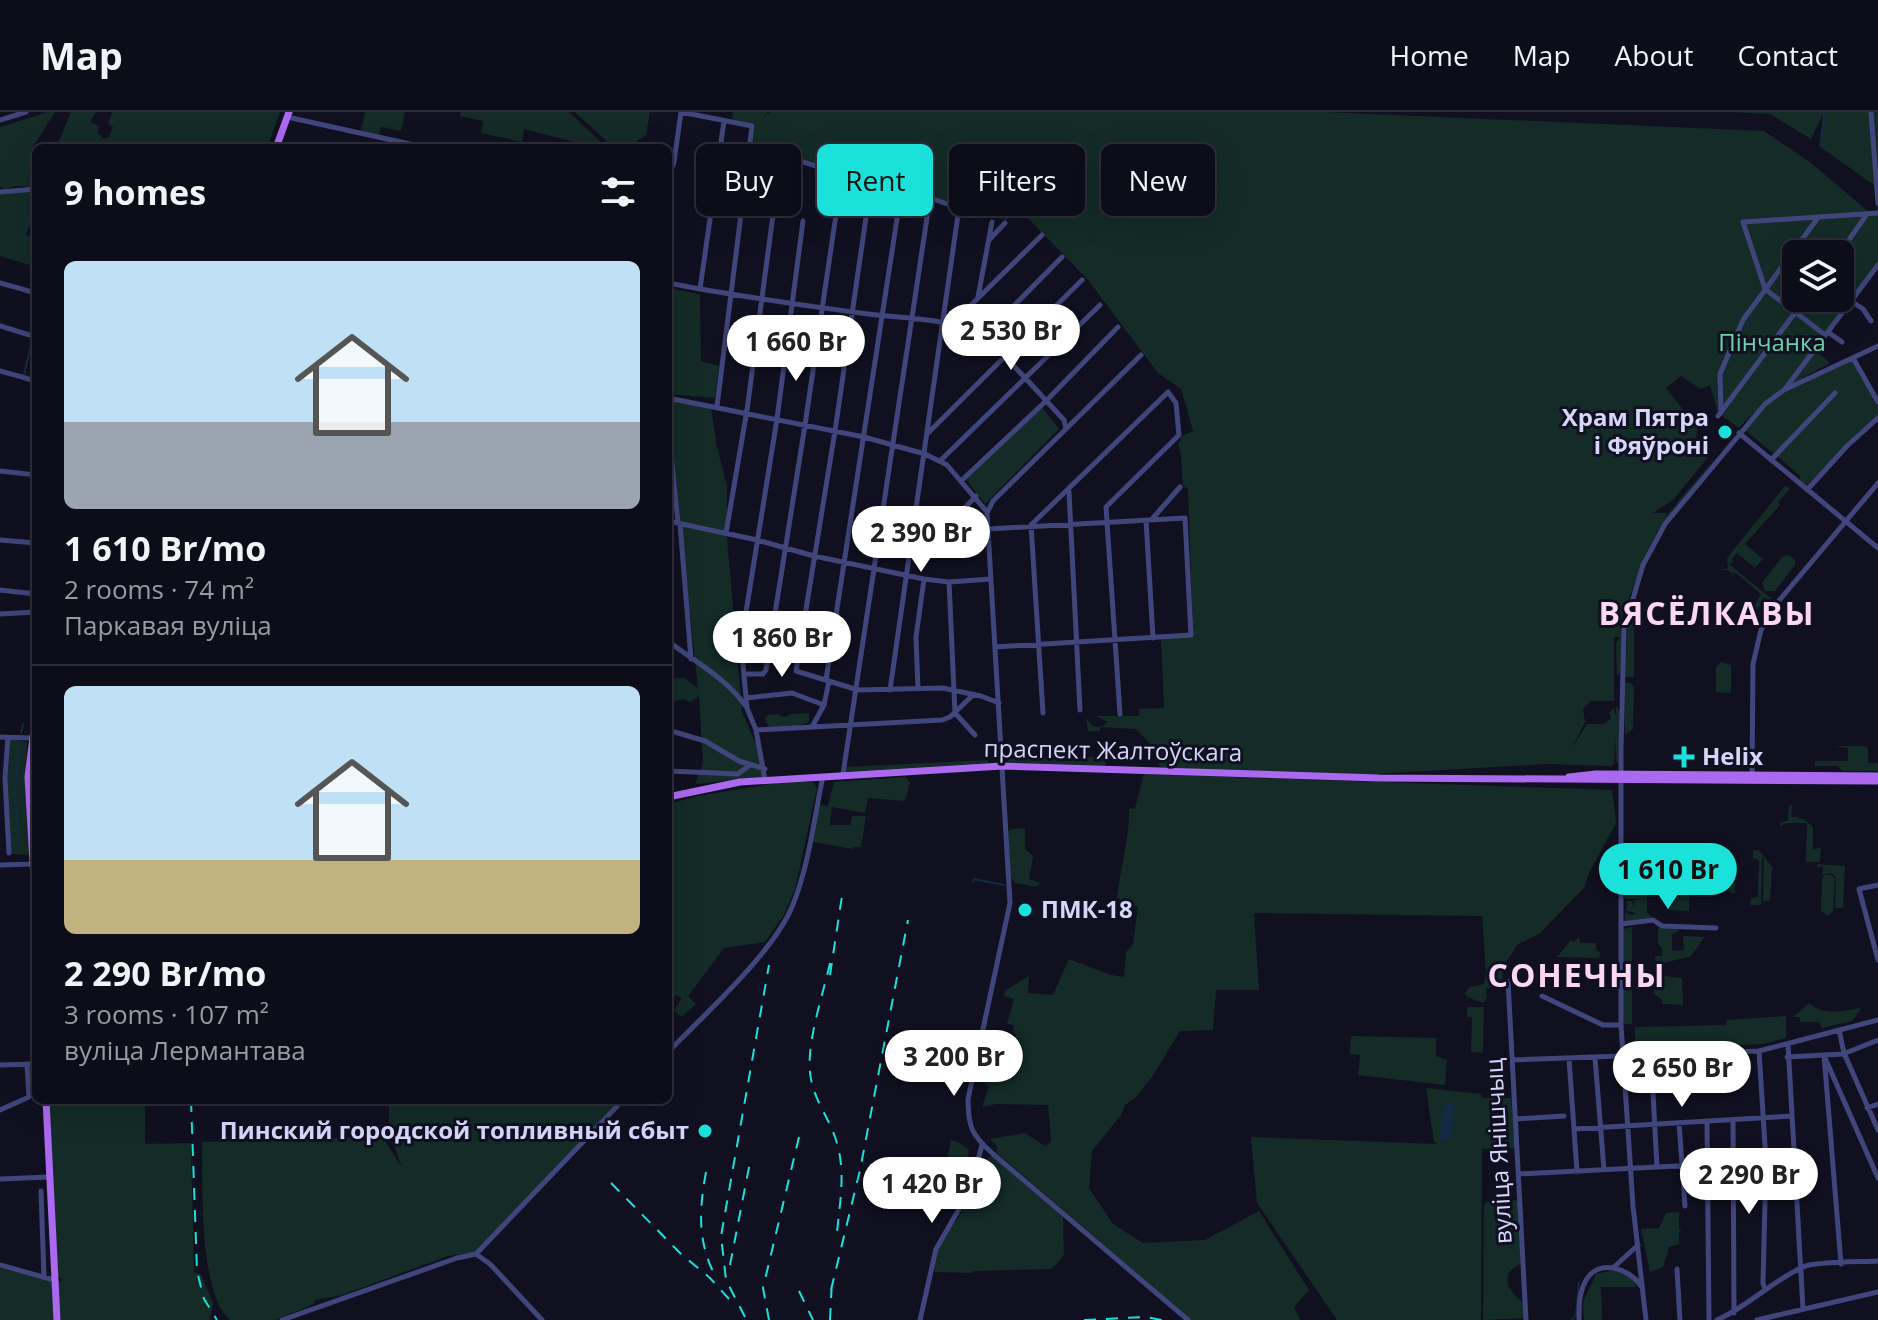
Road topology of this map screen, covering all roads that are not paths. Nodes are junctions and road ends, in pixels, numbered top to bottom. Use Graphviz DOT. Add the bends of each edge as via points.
graph roads {
  1 [pos="26,112"];
  2 [pos="681,112"];
  3 [pos="1871,112"];
  4 [pos="288,115"];
  5 [pos="0,120"];
  6 [pos="724,121"];
  7 [pos="277,144"];
  8 [pos="394,144"];
  9 [pos="750,144"];
  10 [pos="672,167"];
  11 [pos="32,189"];
  12 [pos="0,192"];
  13 [pos="933,199"];
  14 [pos="1878,203"];
  15 [pos="1878,213"];
  16 [pos="1867,214"];
  17 [pos="741,216"];
  18 [pos="773,216"];
  19 [pos="836,216"];
  20 [pos="866,216"];
  21 [pos="898,216"];
  22 [pos="927,216"];
  23 [pos="1818,218"];
  24 [pos="803,221"];
  25 [pos="992,222"];
  26 [pos="1005,223"];
  27 [pos="1042,235"];
  28 [pos="1849,240"];
  29 [pos="988,241"];
  30 [pos="1062,257"];
  31 [pos="1878,265"];
  32 [pos="1082,280"];
  33 [pos="0,283"];
  34 [pos="672,284"];
  35 [pos="700,289"];
  36 [pos="1765,289"];
  37 [pos="32,292"];
  38 [pos="732,295"];
  39 [pos="978,297"];
  40 [pos="763,299"];
  41 [pos="1854,299"];
  42 [pos="792,303"];
  43 [pos="1854,303"];
  44 [pos="1100,305"];
  45 [pos="822,308"];
  46 [pos="853,312"];
  47 [pos="1844,312"];
  48 [pos="1795,313"];
  49 [pos="884,316"];
  50 [pos="912,319"];
  51 [pos="1871,321"];
  52 [pos="942,324"];
  53 [pos="0,326"];
  54 [pos="959,327"];
  55 [pos="1118,327"];
  56 [pos="1828,333"];
  57 [pos="32,336"];
  58 [pos="982,338"];
  59 [pos="1842,342"];
  60 [pos="1878,346"];
  61 [pos="1141,355"];
  62 [pos="1004,357"];
  63 [pos="1853,358"];
  64 [pos="0,371"];
  65 [pos="32,380"];
  66 [pos="1025,380"];
  67 [pos="1784,390"];
  68 [pos="1835,393"];
  69 [pos="672,399"];
  70 [pos="1046,401"];
  71 [pos="1878,402"];
  72 [pos="717,406"];
  73 [pos="747,413"];
  74 [pos="1878,418"];
  75 [pos="777,419"];
  76 [pos="805,425"];
  77 [pos="1066,429"];
  78 [pos="835,431"];
  79 [pos="1739,433"];
  80 [pos="927,434"];
  81 [pos="864,437"];
  82 [pos="895,445"];
  83 [pos="925,454"];
  84 [pos="1771,460"];
  85 [pos="940,461"];
  86 [pos="0,471"];
  87 [pos="32,475"];
  88 [pos="962,480"];
  89 [pos="672,482"];
  90 [pos="1878,483"];
  91 [pos="1180,487"];
  92 [pos="1807,490"];
  93 [pos="1069,491"];
  94 [pos="976,496"];
  95 [pos="987,513"];
  96 [pos="1149,519"];
  97 [pos="1844,520"];
  98 [pos="672,522"];
  99 [pos="1108,522"];
  100 [pos="679,523"];
  101 [pos="1070,524"];
  102 [pos="1031,525"];
  103 [pos="988,529"];
  104 [pos="726,533"];
  105 [pos="0,540"];
  106 [pos="757,540"];
  107 [pos="32,543"];
  108 [pos="1878,548"];
  109 [pos="785,549"];
  110 [pos="814,556"];
  111 [pos="918,557"];
  112 [pos="845,563"];
  113 [pos="876,568"];
  114 [pos="907,574"];
  115 [pos="924,579"];
  116 [pos="991,579"];
  117 [pos="949,582"];
  118 [pos="0,590"];
  119 [pos="32,594"];
  120 [pos="32,612"];
  121 [pos="0,614"];
  122 [pos="1153,638"];
  123 [pos="1116,640"];
  124 [pos="1078,642"];
  125 [pos="672,644"];
  126 [pos="1038,645"];
  127 [pos="995,647"];
  128 [pos="691,659"];
  129 [pos="744,674"];
  130 [pos="827,680"];
  131 [pos="918,689"];
  132 [pos="858,690"];
  133 [pos="890,690"];
  134 [pos="955,692"];
  135 [pos="974,694"];
  136 [pos="746,698"];
  137 [pos="999,703"];
  138 [pos="824,705"];
  139 [pos="747,708"];
  140 [pos="1080,710"];
  141 [pos="955,713"];
  142 [pos="1043,713"];
  143 [pos="1120,714"];
  144 [pos="852,724"];
  145 [pos="812,727"];
  146 [pos="756,730"];
  147 [pos="672,731"];
  148 [pos="975,735"];
  149 [pos="0,737"];
  150 [pos="8,737"];
  151 [pos="32,738"];
  152 [pos="32,756"];
  153 [pos="751,765"];
  154 [pos="1002,766"];
  155 [pos="765,769"];
  156 [pos="672,771"];
  157 [pos="843,774"];
  158 [pos="823,776"];
  159 [pos="1622,777"];
  160 [pos="2,778"];
  161 [pos="1878,778"];
  162 [pos="1751,779"];
  163 [pos="765,780"];
  164 [pos="672,794"];
  165 [pos="3,817"];
  166 [pos="32,835"];
  167 [pos="9,853"];
  168 [pos="32,864"];
  169 [pos="0,865"];
  170 [pos="1878,885"];
  171 [pos="1621,924"];
  172 [pos="1716,928"];
  173 [pos="1876,946"];
  174 [pos="1878,960"];
  175 [pos="1508,981"];
  176 [pos="1542,996"];
  177 [pos="1878,1020"];
  178 [pos="1621,1025"];
  179 [pos="1839,1030"];
  180 [pos="1878,1040"];
  181 [pos="1788,1044"];
  182 [pos="672,1048"];
  183 [pos="1759,1051"];
  184 [pos="1844,1053"];
  185 [pos="1824,1055"];
  186 [pos="1651,1056"];
  187 [pos="1624,1057"];
  188 [pos="1787,1057"];
  189 [pos="1595,1058"];
  190 [pos="1569,1059"];
  191 [pos="1512,1060"];
  192 [pos="27,1064"];
  193 [pos="32,1064"];
  194 [pos="0,1065"];
  195 [pos="46,1104"];
  196 [pos="619,1104"];
  197 [pos="1878,1104"];
  198 [pos="1867,1108"];
  199 [pos="0,1110"];
  200 [pos="1564,1116"];
  201 [pos="1792,1116"];
  202 [pos="1762,1118"];
  203 [pos="1515,1119"];
  204 [pos="1733,1120"];
  205 [pos="1707,1122"];
  206 [pos="1679,1123"];
  207 [pos="1628,1125"];
  208 [pos="1654,1125"];
  209 [pos="1600,1127"];
  210 [pos="1574,1129"];
  211 [pos="1878,1130"];
  212 [pos="982,1145"];
  213 [pos="1794,1160"];
  214 [pos="1766,1161"];
  215 [pos="1734,1163"];
  216 [pos="1709,1164"];
  217 [pos="1683,1166"];
  218 [pos="1657,1167"];
  219 [pos="1630,1169"];
  220 [pos="1604,1170"];
  221 [pos="1577,1172"];
  222 [pos="1518,1174"];
  223 [pos="49,1177"];
  224 [pos="1878,1178"];
  225 [pos="0,1179"];
  226 [pos="41,1191"];
  227 [pos="1685,1206"];
  228 [pos="52,1216"];
  229 [pos="41,1217"];
  230 [pos="1638,1245"];
  231 [pos="476,1254"];
  232 [pos="1878,1261"];
  233 [pos="1841,1264"];
  234 [pos="0,1265"];
  235 [pos="1613,1267"];
  236 [pos="1677,1269"];
  237 [pos="1800,1269"];
  238 [pos="44,1277"];
  239 [pos="55,1280"];
  240 [pos="1643,1287"];
  241 [pos="1765,1289"];
  242 [pos="1878,1292"];
  243 [pos="1803,1309"];
  244 [pos="1734,1313"];
  245 [pos="57,1320"];
  246 [pos="282,1320"];
  247 [pos="542,1320"];
  248 [pos="920,1320"];
  249 [pos="1188,1320"];
  250 [pos="1526,1320"];
  251 [pos="1579,1320"];
  252 [pos="1646,1320"];
  253 [pos="1680,1320"];
  254 [pos="1709,1320"];
  255 [pos="1717,1320"];
  256 [pos="1757,1320"];
  1 -- 5 [label="street"];
  2 -- 6 [label="street"];
  2 -- 10 [label="street"];
  3 -- 14 [label="street"];
  4 -- 7 [label="main road"];
  4 -- 8 [label="street"];
  6 -- 9 [label="street" via="752,126"];
  6 -- 35 [label="street"];
  11 -- 12 [label="street"];
  13 -- 52 [label="street" via="959,208"];
  15 -- 16 [label="street"];
  16 -- 23 [label="street"];
  16 -- 28 [label="street"];
  17 -- 38 [label="street"];
  18 -- 40 [label="street"];
  19 -- 45 [label="street"];
  20 -- 46 [label="street"];
  21 -- 49 [label="street"];
  22 -- 50 [label="street"];
  23 -- 36 [label="street"];
  23 -- 36 [label="street" via="1743,222"];
  24 -- 42 [label="street"];
  25 -- 29 [label="street"];
  26 -- 29 [label="street"];
  27 -- 39 [label="street"];
  29 -- 39 [label="street"];
  30 -- 58 [label="street"];
  31 -- 41 [label="street"];
  32 -- 62 [label="street"];
  33 -- 37 [label="street"];
  34 -- 35 [label="street"];
  35 -- 38 [label="street"];
  36 -- 48 [label="street"];
  36 -- 48 [label="street" via="1743,320 1720,374 1720,414"];
  38 -- 40 [label="street"];
  38 -- 72 [label="street"];
  39 -- 54 [label="street"];
  40 -- 42 [label="street"];
  40 -- 73 [label="street"];
  42 -- 45 [label="street"];
  42 -- 75 [label="street"];
  43 -- 51 [label="street"];
  44 -- 66 [label="street"];
  45 -- 46 [label="street"];
  45 -- 76 [label="street"];
  46 -- 49 [label="street"];
  46 -- 78 [label="street"];
  47 -- 56 [label="street"];
  48 -- 56 [label="street"];
  49 -- 50 [label="street"];
  49 -- 81 [label="street"];
  50 -- 52 [label="street"];
  50 -- 82 [label="street"];
  52 -- 54 [label="street"];
  52 -- 80 [label="street"];
  53 -- 57 [label="street"];
  54 -- 58 [label="street"];
  55 -- 70 [label="street"];
  56 -- 59 [label="street"];
  56 -- 67 [label="street"];
  58 -- 62 [label="street"];
  60 -- 63 [label="street"];
  61 -- 77 [label="street"];
  62 -- 66 [label="street"];
  62 -- 80 [label="street"];
  63 -- 67 [label="street"];
  63 -- 71 [label="street"];
  64 -- 65 [label="street"];
  66 -- 70 [label="street"];
  66 -- 85 [label="street"];
  67 -- 79 [label="street"];
  68 -- 84 [label="street"];
  69 -- 72 [label="street"];
  70 -- 77 [label="street"];
  70 -- 88 [label="street"];
  72 -- 73 [label="street"];
  73 -- 75 [label="street"];
  73 -- 104 [label="street"];
  74 -- 92 [label="street"];
  75 -- 76 [label="street"];
  75 -- 106 [label="street"];
  76 -- 78 [label="street"];
  76 -- 109 [label="street"];
  77 -- 95 [label="street"];
  78 -- 81 [label="street"];
  78 -- 110 [label="street"];
  79 -- 84 [label="street"];
  79 -- 159 [label="street" via="1665,524 1634,590 1623,642"];
  80 -- 83 [label="street"];
  81 -- 82 [label="street"];
  81 -- 112 [label="street"];
  82 -- 83 [label="street"];
  82 -- 113 [label="street"];
  83 -- 85 [label="street"];
  83 -- 114 [label="street"];
  84 -- 92 [label="street"];
  85 -- 88 [label="street"];
  86 -- 87 [label="street"];
  88 -- 94 [label="street"];
  89 -- 100 [label="street"];
  90 -- 97 [label="street"];
  91 -- 96 [label="street"];
  92 -- 97 [label="street"];
  93 -- 99 [label="street" via="1168,392 1176,403 1179,435 1106,507"];
  93 -- 101 [label="street"];
  93 -- 102 [label="street"];
  94 -- 95 [label="street"];
  94 -- 111 [label="street"];
  95 -- 103 [label="street"];
  96 -- 99 [label="street"];
  96 -- 122 [label="street"];
  96 -- 122 [label="street" via="1185,518 1191,635"];
  97 -- 108 [label="street"];
  97 -- 162 [label="street" via="1761,630 1753,664"];
  98 -- 100 [label="street"];
  99 -- 101 [label="street"];
  99 -- 123 [label="street"];
  100 -- 104 [label="street"];
  100 -- 128 [label="street"];
  101 -- 102 [label="street"];
  101 -- 124 [label="street"];
  102 -- 103 [label="street"];
  102 -- 126 [label="street"];
  103 -- 116 [label="street"];
  104 -- 106 [label="street"];
  105 -- 107 [label="street"];
  106 -- 109 [label="street"];
  106 -- 129 [label="street" via="741,643"];
  109 -- 110 [label="street"];
  109 -- 129 [label="street" via="766,670"];
  110 -- 112 [label="street"];
  110 -- 130 [label="street" via="796,671"];
  112 -- 113 [label="street"];
  112 -- 130 [label="street"];
  113 -- 114 [label="street"];
  113 -- 132 [label="street"];
  114 -- 115 [label="street"];
  114 -- 133 [label="street"];
  115 -- 117 [label="street"];
  115 -- 131 [label="street" via="916,637"];
  116 -- 117 [label="street"];
  116 -- 127 [label="street"];
  117 -- 134 [label="street"];
  118 -- 119 [label="street"];
  120 -- 121 [label="street"];
  122 -- 123 [label="street"];
  123 -- 124 [label="street"];
  123 -- 143 [label="street"];
  124 -- 126 [label="street"];
  124 -- 140 [label="street"];
  125 -- 128 [label="street"];
  126 -- 127 [label="street"];
  126 -- 142 [label="street"];
  127 -- 137 [label="street"];
  128 -- 139 [label="street"];
  129 -- 136 [label="street"];
  130 -- 132 [label="street"];
  130 -- 138 [label="street"];
  131 -- 133 [label="street"];
  131 -- 134 [label="street"];
  132 -- 133 [label="street"];
  132 -- 144 [label="street"];
  134 -- 135 [label="street"];
  134 -- 141 [label="street"];
  135 -- 137 [label="street"];
  135 -- 141 [label="street"];
  136 -- 138 [label="street" via="792,693"];
  136 -- 139 [label="street"];
  137 -- 154 [label="street"];
  138 -- 145 [label="street"];
  139 -- 146 [label="street"];
  141 -- 144 [label="street" via="942,720"];
  141 -- 148 [label="street"];
  144 -- 145 [label="street"];
  144 -- 157 [label="street"];
  145 -- 146 [label="street"];
  146 -- 155 [label="street"];
  147 -- 153 [label="street"];
  149 -- 150 [label="street"];
  150 -- 151 [label="street"];
  150 -- 160 [label="street"];
  152 -- 166 [label="main road"];
  153 -- 155 [label="street"];
  153 -- 156 [label="street" via="738,774"];
  154 -- 157 [label="main road, праспект Жалтоўскага"];
  154 -- 159 [label="main road, праспект Жалтоўскага" via="1379,778"];
  154 -- 212 [label="street" via="1009,909 968,1099 970,1126"];
  155 -- 163 [label="street"];
  157 -- 158 [label="main road, праспект Жалтоўскага"];
  158 -- 163 [label="main road, праспект Жалтоўскага"];
  158 -- 182 [label="street" via="791,909 756,960"];
  159 -- 162 [label="main road, праспект Жалтоўскага"];
  159 -- 171 [label="street"];
  160 -- 165 [label="street"];
  161 -- 162 [label="main road, праспект Жалтоўскага"];
  163 -- 164 [label="main road, праспект Жалтоўскага"];
  165 -- 167 [label="street"];
  168 -- 169 [label="street"];
  170 -- 173 [label="street" via="1859,889"];
  171 -- 172 [label="street" via="1653,920 1662,926"];
  171 -- 178 [label="street"];
  173 -- 174 [label="street"];
  175 -- 191 [label="street, вуліца Янішчыц"];
  176 -- 178 [label="street" via="1603,1025"];
  177 -- 179 [label="street"];
  178 -- 187 [label="street"];
  179 -- 181 [label="street"];
  179 -- 184 [label="street"];
  180 -- 184 [label="street"];
  181 -- 183 [label="street"];
  181 -- 188 [label="street"];
  183 -- 186 [label="street"];
  183 -- 202 [label="street"];
  184 -- 185 [label="street"];
  184 -- 198 [label="street"];
  185 -- 188 [label="street"];
  185 -- 224 [label="street"];
  185 -- 233 [label="street"];
  186 -- 187 [label="street"];
  186 -- 208 [label="street"];
  187 -- 189 [label="street"];
  187 -- 207 [label="street"];
  188 -- 201 [label="street"];
  189 -- 190 [label="street"];
  189 -- 209 [label="street"];
  190 -- 191 [label="street"];
  190 -- 210 [label="street"];
  191 -- 203 [label="street, вуліца Янішчыц"];
  192 -- 193 [label="street"];
  192 -- 194 [label="street"];
  192 -- 199 [label="street" via="29,1097"];
  195 -- 223 [label="main road"];
  196 -- 231 [label="street"];
  197 -- 198 [label="street"];
  198 -- 211 [label="street"];
  200 -- 203 [label="street"];
  201 -- 202 [label="street"];
  201 -- 213 [label="street"];
  202 -- 204 [label="street"];
  202 -- 214 [label="street"];
  203 -- 222 [label="street, вуліца Янішчыц"];
  204 -- 205 [label="street"];
  204 -- 215 [label="street"];
  205 -- 206 [label="street"];
  205 -- 216 [label="street"];
  206 -- 208 [label="street"];
  206 -- 217 [label="street"];
  207 -- 208 [label="street"];
  207 -- 209 [label="street"];
  207 -- 219 [label="street"];
  208 -- 218 [label="street"];
  209 -- 210 [label="street"];
  209 -- 220 [label="street"];
  210 -- 221 [label="street"];
  212 -- 248 [label="street" via="970,1190 936,1249"];
  212 -- 249 [label="street"];
  213 -- 214 [label="street"];
  213 -- 237 [label="street"];
  214 -- 215 [label="street"];
  214 -- 241 [label="street"];
  215 -- 216 [label="street"];
  215 -- 244 [label="street"];
  216 -- 217 [label="street"];
  216 -- 254 [label="street"];
  217 -- 218 [label="street"];
  217 -- 227 [label="street"];
  218 -- 219 [label="street"];
  219 -- 220 [label="street"];
  219 -- 230 [label="street"];
  220 -- 221 [label="street"];
  221 -- 222 [label="street"];
  222 -- 250 [label="street, вуліца Янішчыц"];
  223 -- 225 [label="street"];
  223 -- 228 [label="main road"];
  226 -- 229 [label="street"];
  228 -- 229 [label="street"];
  228 -- 239 [label="main road"];
  229 -- 238 [label="street"];
  230 -- 235 [label="street"];
  230 -- 240 [label="street"];
  231 -- 246 [label="street"];
  231 -- 247 [label="street"];
  232 -- 233 [label="street"];
  233 -- 237 [label="street"];
  234 -- 238 [label="street"];
  235 -- 240 [label="street"];
  235 -- 251 [label="street" via="1598,1269 1587,1278"];
  236 -- 253 [label="street"];
  237 -- 241 [label="street"];
  237 -- 243 [label="street"];
  238 -- 239 [label="street"];
  239 -- 245 [label="main road"];
  240 -- 252 [label="street"];
  241 -- 244 [label="street"];
  242 -- 243 [label="street"];
  243 -- 256 [label="street"];
  244 -- 255 [label="street"];
}
